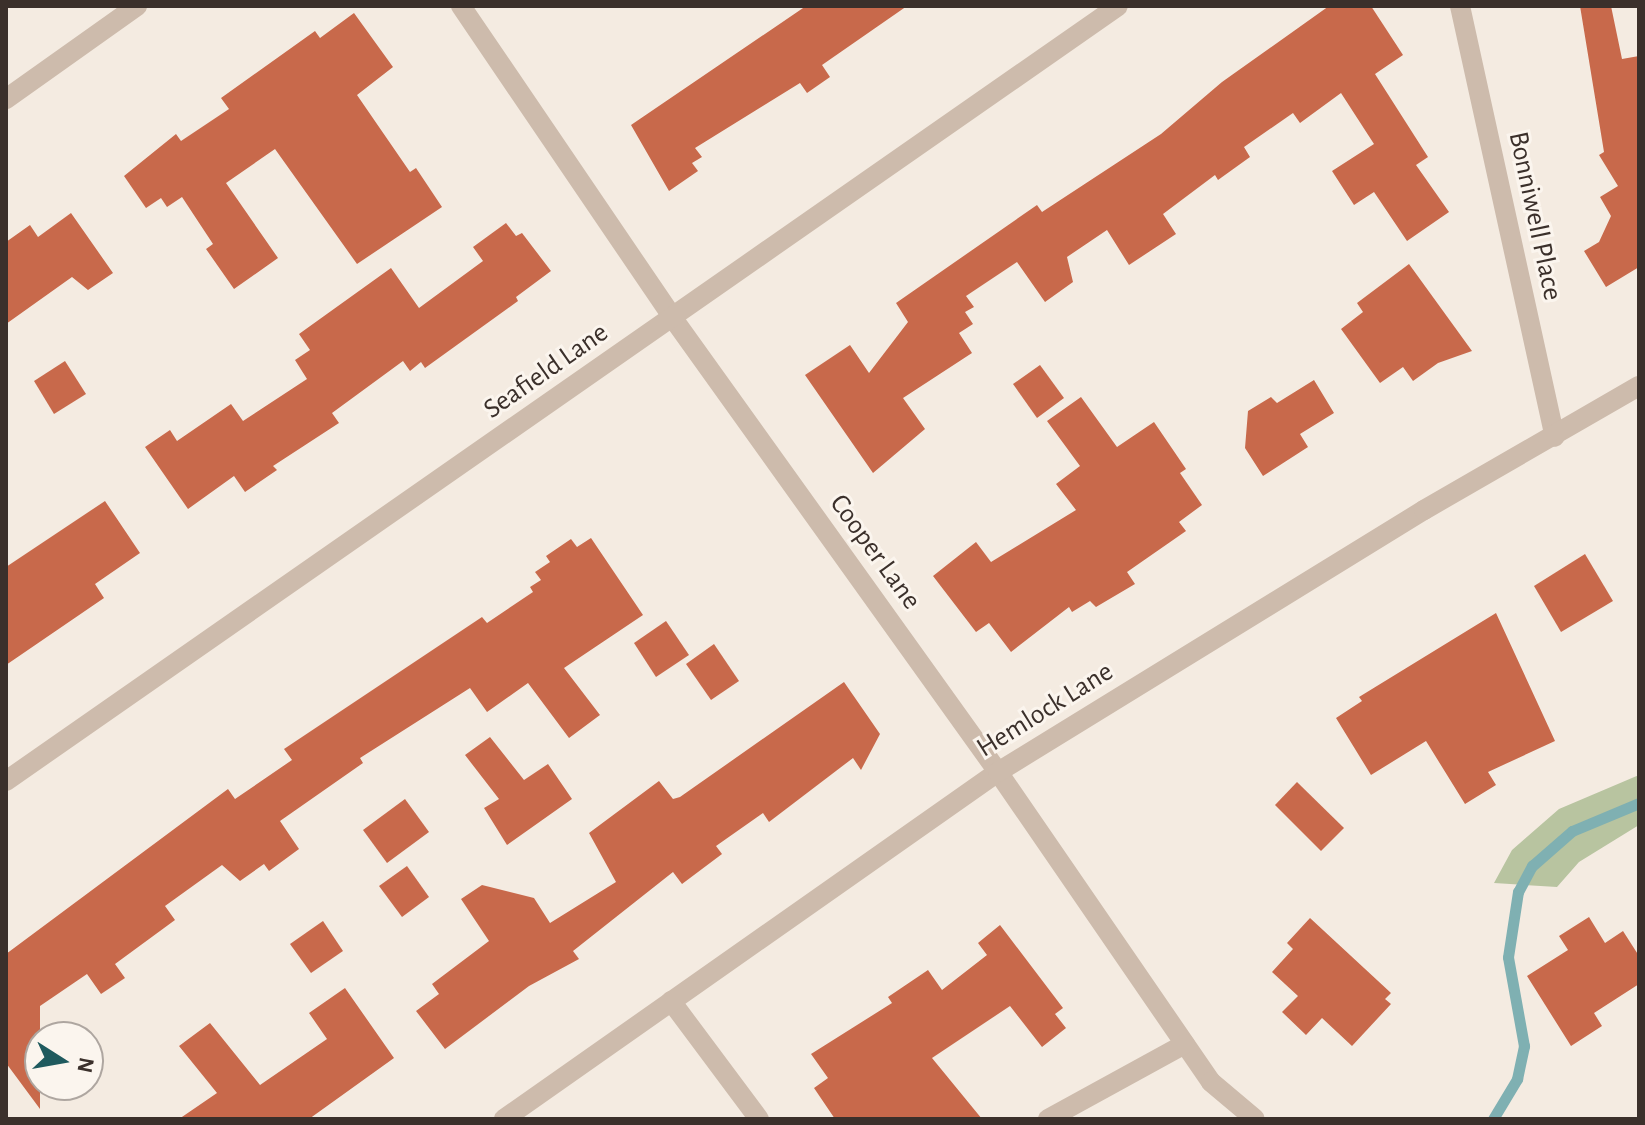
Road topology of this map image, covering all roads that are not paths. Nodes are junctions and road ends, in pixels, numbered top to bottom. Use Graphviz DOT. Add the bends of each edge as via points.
graph roads {
  1 [pos="137,6"];
  2 [pos="461,6"];
  3 [pos="1118,6"];
  4 [pos="1460,6"];
  5 [pos="6,99"];
  6 [pos="672,317"];
  7 [pos="1639,386"];
  8 [pos="1555,437"];
  9 [pos="998,772"];
  10 [pos="6,781"];
  11 [pos="671,1001"];
  12 [pos="1185,1044"];
  13 [pos="504,1119"];
  14 [pos="759,1119"];
  15 [pos="1048,1119"];
  16 [pos="1255,1119"];
  1 -- 5 [label="street"];
  2 -- 6 [label="street, Cooper Lane"];
  3 -- 6 [label="street, Seafield Lane"];
  4 -- 8 [label="street, Bonniwell Place"];
  6 -- 9 [label="street, Cooper Lane"];
  6 -- 10 [label="street, Seafield Lane"];
  7 -- 8 [label="street, Hemlock Lane"];
  8 -- 9 [label="street, Hemlock Lane" via="1424,510"];
  9 -- 11 [label="street, Hemlock Lane"];
  9 -- 12 [label="street, Cooper Lane"];
  11 -- 13 [label="street, Hemlock Lane"];
  11 -- 14 [label="street"];
  12 -- 15 [label="street"];
  12 -- 16 [label="street, Cooper Lane" via="1211,1082"];
}
